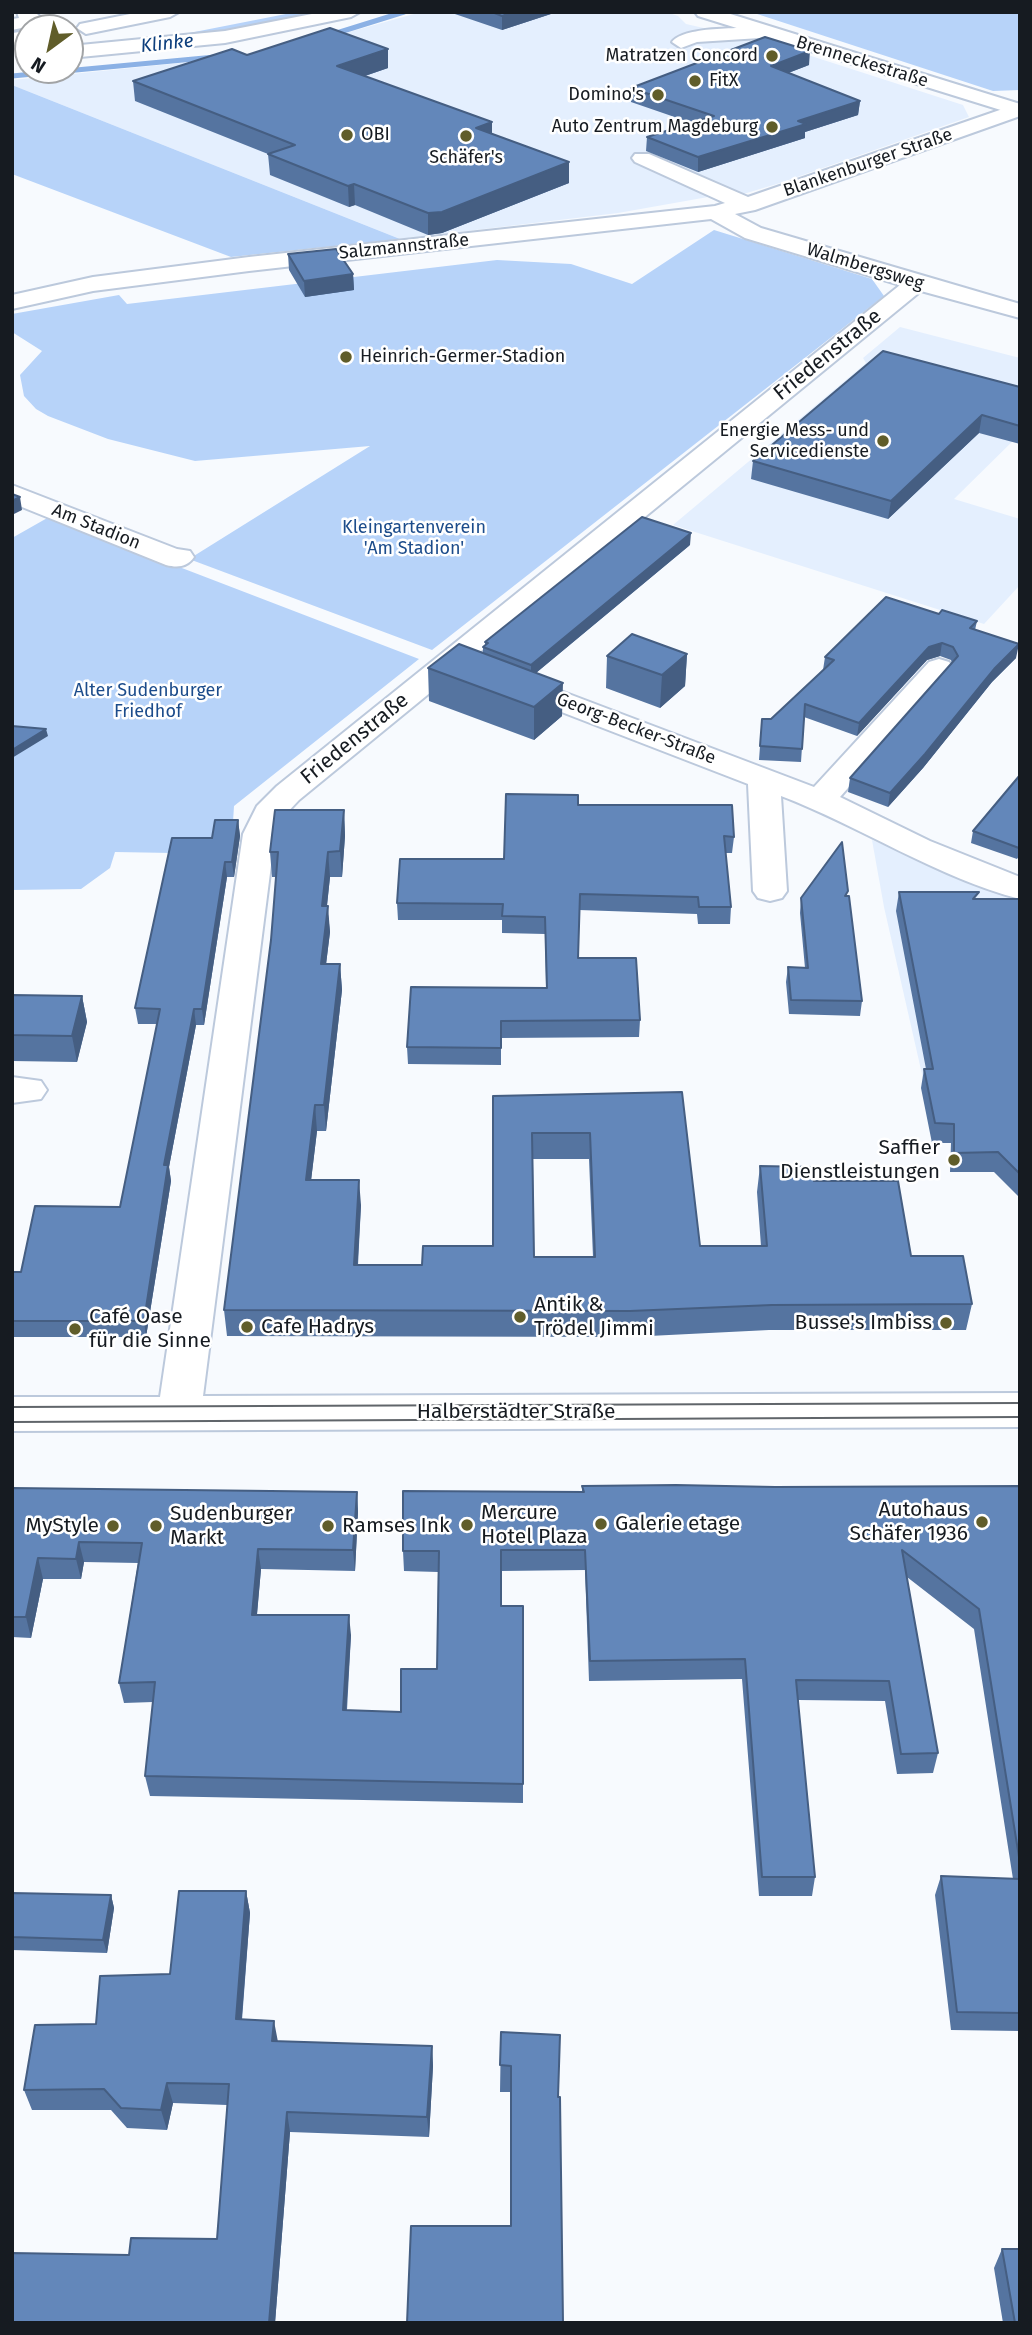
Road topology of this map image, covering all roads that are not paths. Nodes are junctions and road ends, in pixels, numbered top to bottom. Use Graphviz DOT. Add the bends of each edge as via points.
graph roads {
  1 [pos="271,12"];
  2 [pos="351,12"];
  3 [pos="704,12"];
  4 [pos="178,15"];
  5 [pos="726,19"];
  6 [pos="84,29"];
  7 [pos="768,33"];
  8 [pos="84,34"];
  9 [pos="84,44"];
  10 [pos="84,51"];
  11 [pos="1019,110"];
  12 [pos="642,158"];
  13 [pos="747,205"];
  14 [pos="715,212"];
  15 [pos="916,283"];
  16 [pos="12,302"];
  17 [pos="1020,311"];
  18 [pos="839,346"];
  19 [pos="867,353"];
  20 [pos="12,492"];
  21 [pos="178,558"];
  22 [pos="452,660"];
  23 [pos="939,668"];
  24 [pos="764,778"];
  25 [pos="820,800"];
  26 [pos="1020,889"];
  27 [pos="769,891"];
  28 [pos="1020,1410"];
  29 [pos="179,1413"];
  30 [pos="12,1414"];
  1 -- 9 [label="main road"];
  2 -- 10 [label="main road" via="225,37"];
  3 -- 5 [label="main road, Brenneckestraße"];
  4 -- 6 [label="main road"];
  4 -- 8 [label="main road"];
  5 -- 7 [label="main road, Brenneckestraße"];
  5 -- 7 [label="main road" via="687,39"];
  7 -- 11 [label="main road, Brenneckestraße"];
  11 -- 13 [label="main road, Blankenburger Straße"];
  12 -- 13 [label="main road"];
  13 -- 14 [label="main road, Blankenburger Straße"];
  14 -- 15 [label="main road, Walmbergsweg" via="753,233"];
  14 -- 16 [label="main road, Salzmannstraße" via="240,265 93,284"];
  15 -- 17 [label="main road, Walmbergsweg"];
  15 -- 18 [label="main road, Friedenstraße"];
  18 -- 19 [label="main road"];
  18 -- 22 [label="main road, Friedenstraße"];
  20 -- 21 [label="main road, Am Stadion"];
  22 -- 24 [label="main road, Georg-Becker-Straße"];
  22 -- 29 [label="main road, Friedenstraße" via="282,798 262,825"];
  23 -- 25 [label="main road"];
  24 -- 25 [label="main road, Georg-Becker-Straße"];
  24 -- 27 [label="main road"];
  25 -- 26 [label="main road, Georg-Becker-Straße" via="918,848"];
  28 -- 29 [label="main road, Halberstädter Straße"];
  29 -- 30 [label="main road, Halberstädter Straße"];
}
